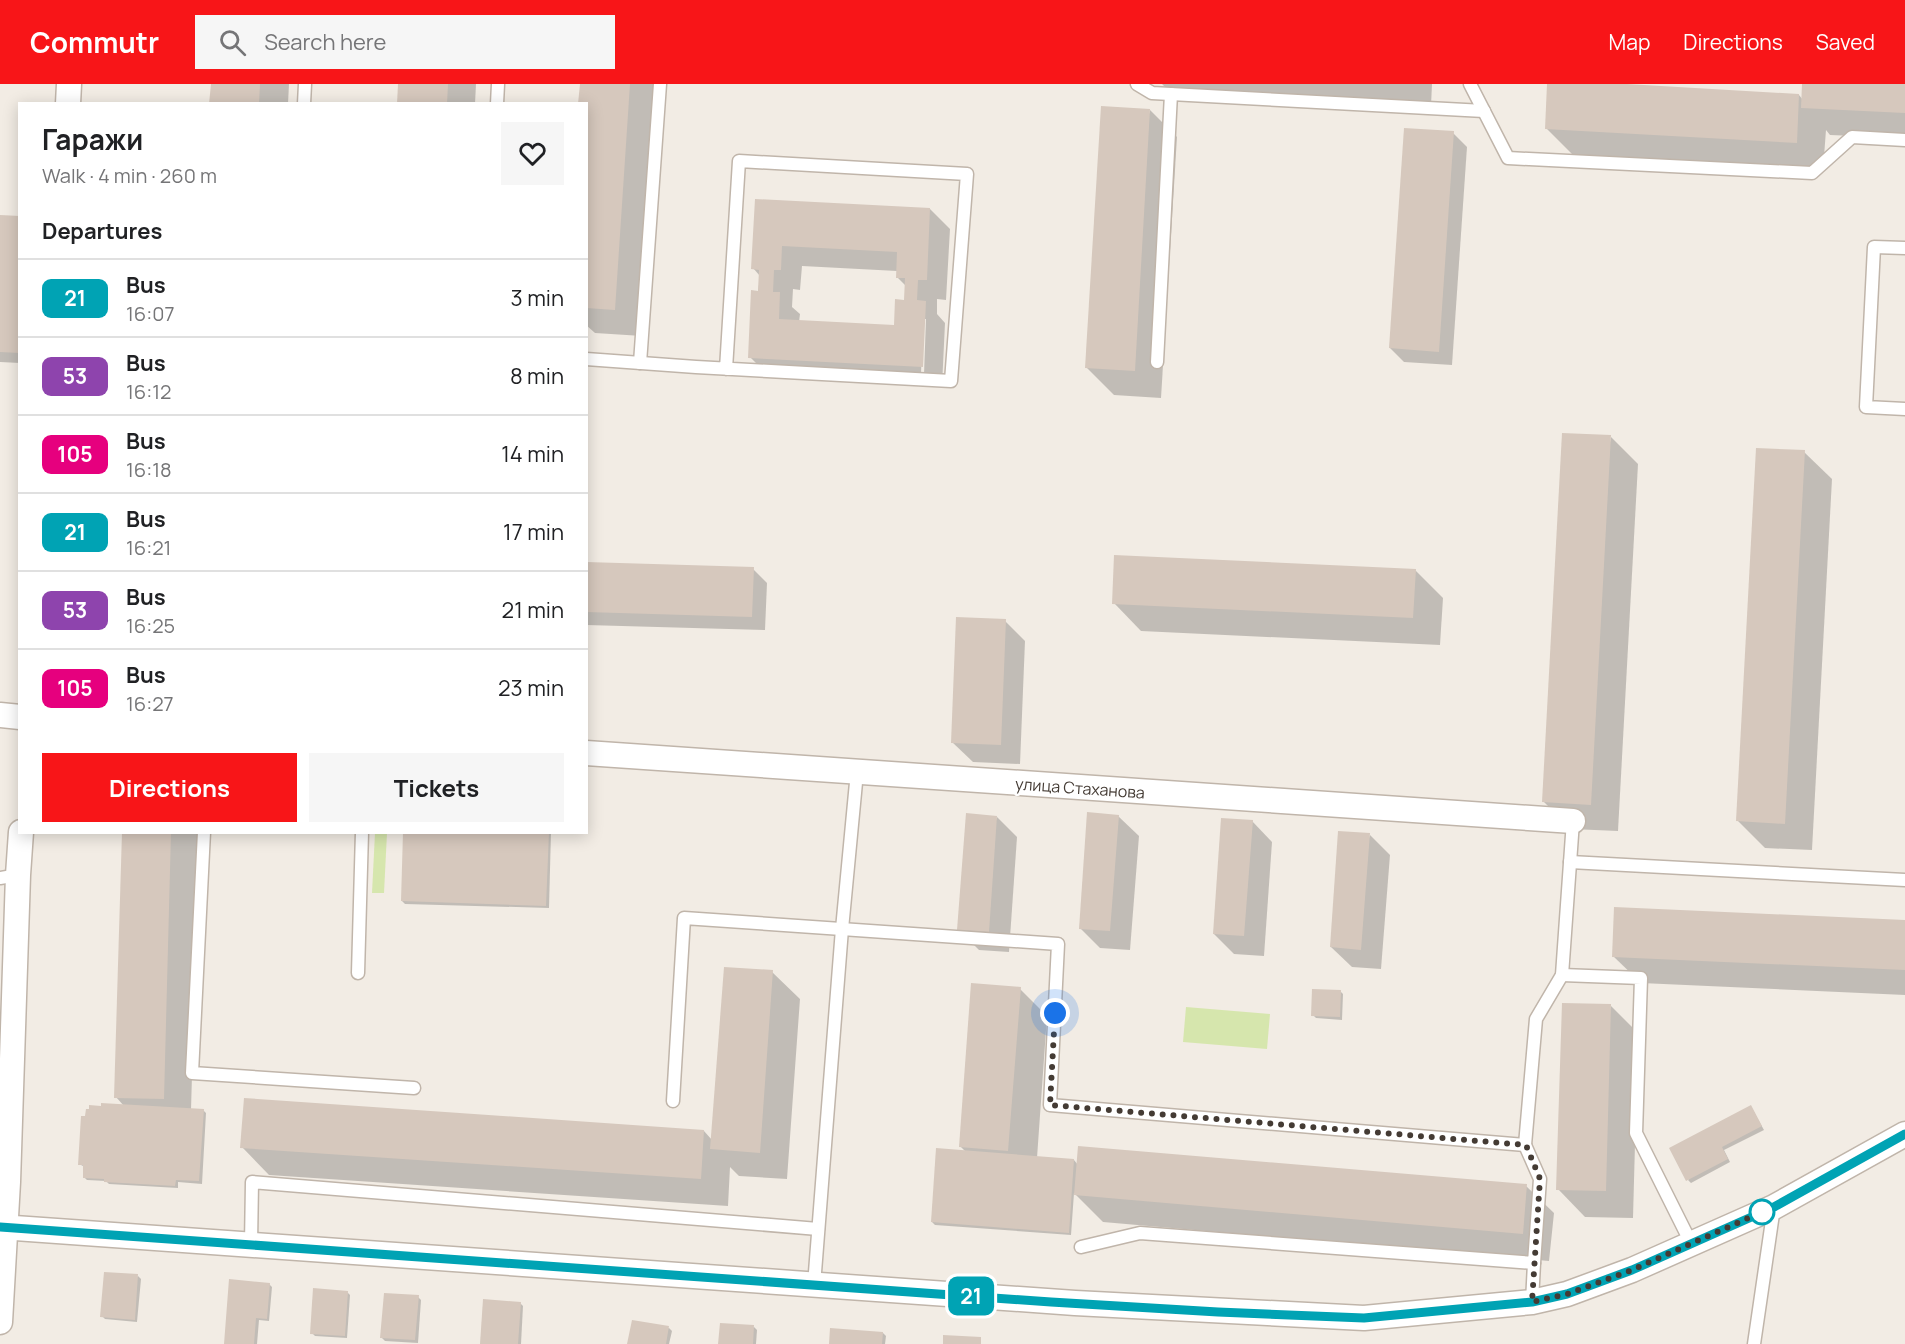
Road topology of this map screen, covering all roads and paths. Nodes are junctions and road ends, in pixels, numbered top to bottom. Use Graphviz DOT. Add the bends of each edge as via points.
graph roads {
  1 [pos="69,84"];
  2 [pos="305,84"];
  3 [pos="498,84"];
  4 [pos="660,84"];
  5 [pos="1137,84"];
  6 [pos="1470,84"];
  7 [pos="1171,94"];
  8 [pos="68,102"];
  9 [pos="304,102"];
  10 [pos="497,102"];
  11 [pos="1484,111"];
  12 [pos="1905,140"];
  13 [pos="1905,248"];
  14 [pos="588,359"];
  15 [pos="1157,362"];
  16 [pos="640,363"];
  17 [pos="726,369"];
  18 [pos="1905,409"];
  19 [pos="0,715"];
  20 [pos="18,717"];
  21 [pos="588,753"];
  22 [pos="857,772"];
  23 [pos="1573,821"];
  24 [pos="20,834"];
  25 [pos="204,834"];
  26 [pos="362,834"];
  27 [pos="1570,862"];
  28 [pos="9,876"];
  29 [pos="1905,880"];
  30 [pos="842,929"];
  31 [pos="358,973"];
  32 [pos="1562,975"];
  33 [pos="414,1088"];
  34 [pos="673,1101"];
  35 [pos="1905,1134"];
  36 [pos="1526,1145"];
  37 [pos="4,1182"];
  38 [pos="1774,1207"];
  39 [pos="3,1228"];
  40 [pos="818,1229"];
  41 [pos="251,1244"];
  42 [pos="1691,1244"];
  43 [pos="1081,1247"];
  44 [pos="1534,1263"];
  45 [pos="814,1285"];
  46 [pos="1532,1302"];
  47 [pos="0,1322"];
  48 [pos="1754,1344"];
  1 -- 8 [label="street"];
  2 -- 9 [label="lane"];
  3 -- 10 [label="lane"];
  4 -- 16 [label="lane"];
  5 -- 7 [label="lane" via="1152,93"];
  6 -- 11 [label="lane"];
  7 -- 11 [label="lane"];
  7 -- 15 [label="lane"];
  11 -- 12 [label="lane" via="1508,158 1812,173 1852,137"];
  13 -- 18 [label="lane" via="1874,248 1866,406"];
  14 -- 16 [label="lane"];
  16 -- 17 [label="lane"];
  17 -- 17 [label="lane" via="951,381 967,174 739,161"];
  19 -- 20 [label="street"];
  21 -- 22 [label="street, улица Стаханова"];
  22 -- 23 [label="street, улица Стаханова"];
  22 -- 30 [label="lane"];
  23 -- 27 [label="lane"];
  24 -- 28 [label="street"];
  25 -- 33 [label="lane" via="192,1073"];
  26 -- 31 [label="lane"];
  27 -- 29 [label="lane"];
  27 -- 32 [label="lane"];
  28 -- 37 [label="street"];
  30 -- 34 [label="lane" via="684,918"];
  30 -- 36 [label="lane" via="1058,944 1050,1105"];
  30 -- 40 [label="lane"];
  32 -- 36 [label="lane" via="1536,1019"];
  32 -- 42 [label="lane" via="1641,978 1636,1133"];
  35 -- 38 [label="street"];
  36 -- 44 [label="lane" via="1540,1179"];
  37 -- 39 [label="street"];
  38 -- 42 [label="street"];
  38 -- 48 [label="lane"];
  39 -- 41 [label="street"];
  39 -- 47 [label="street"];
  40 -- 41 [label="lane" via="252,1182"];
  40 -- 45 [label="lane"];
  41 -- 45 [label="street"];
  42 -- 46 [label="street" via="1567,1294"];
  43 -- 44 [label="lane" via="1140,1233"];
  44 -- 46 [label="lane"];
  45 -- 46 [label="street" via="1364,1318"];
}
